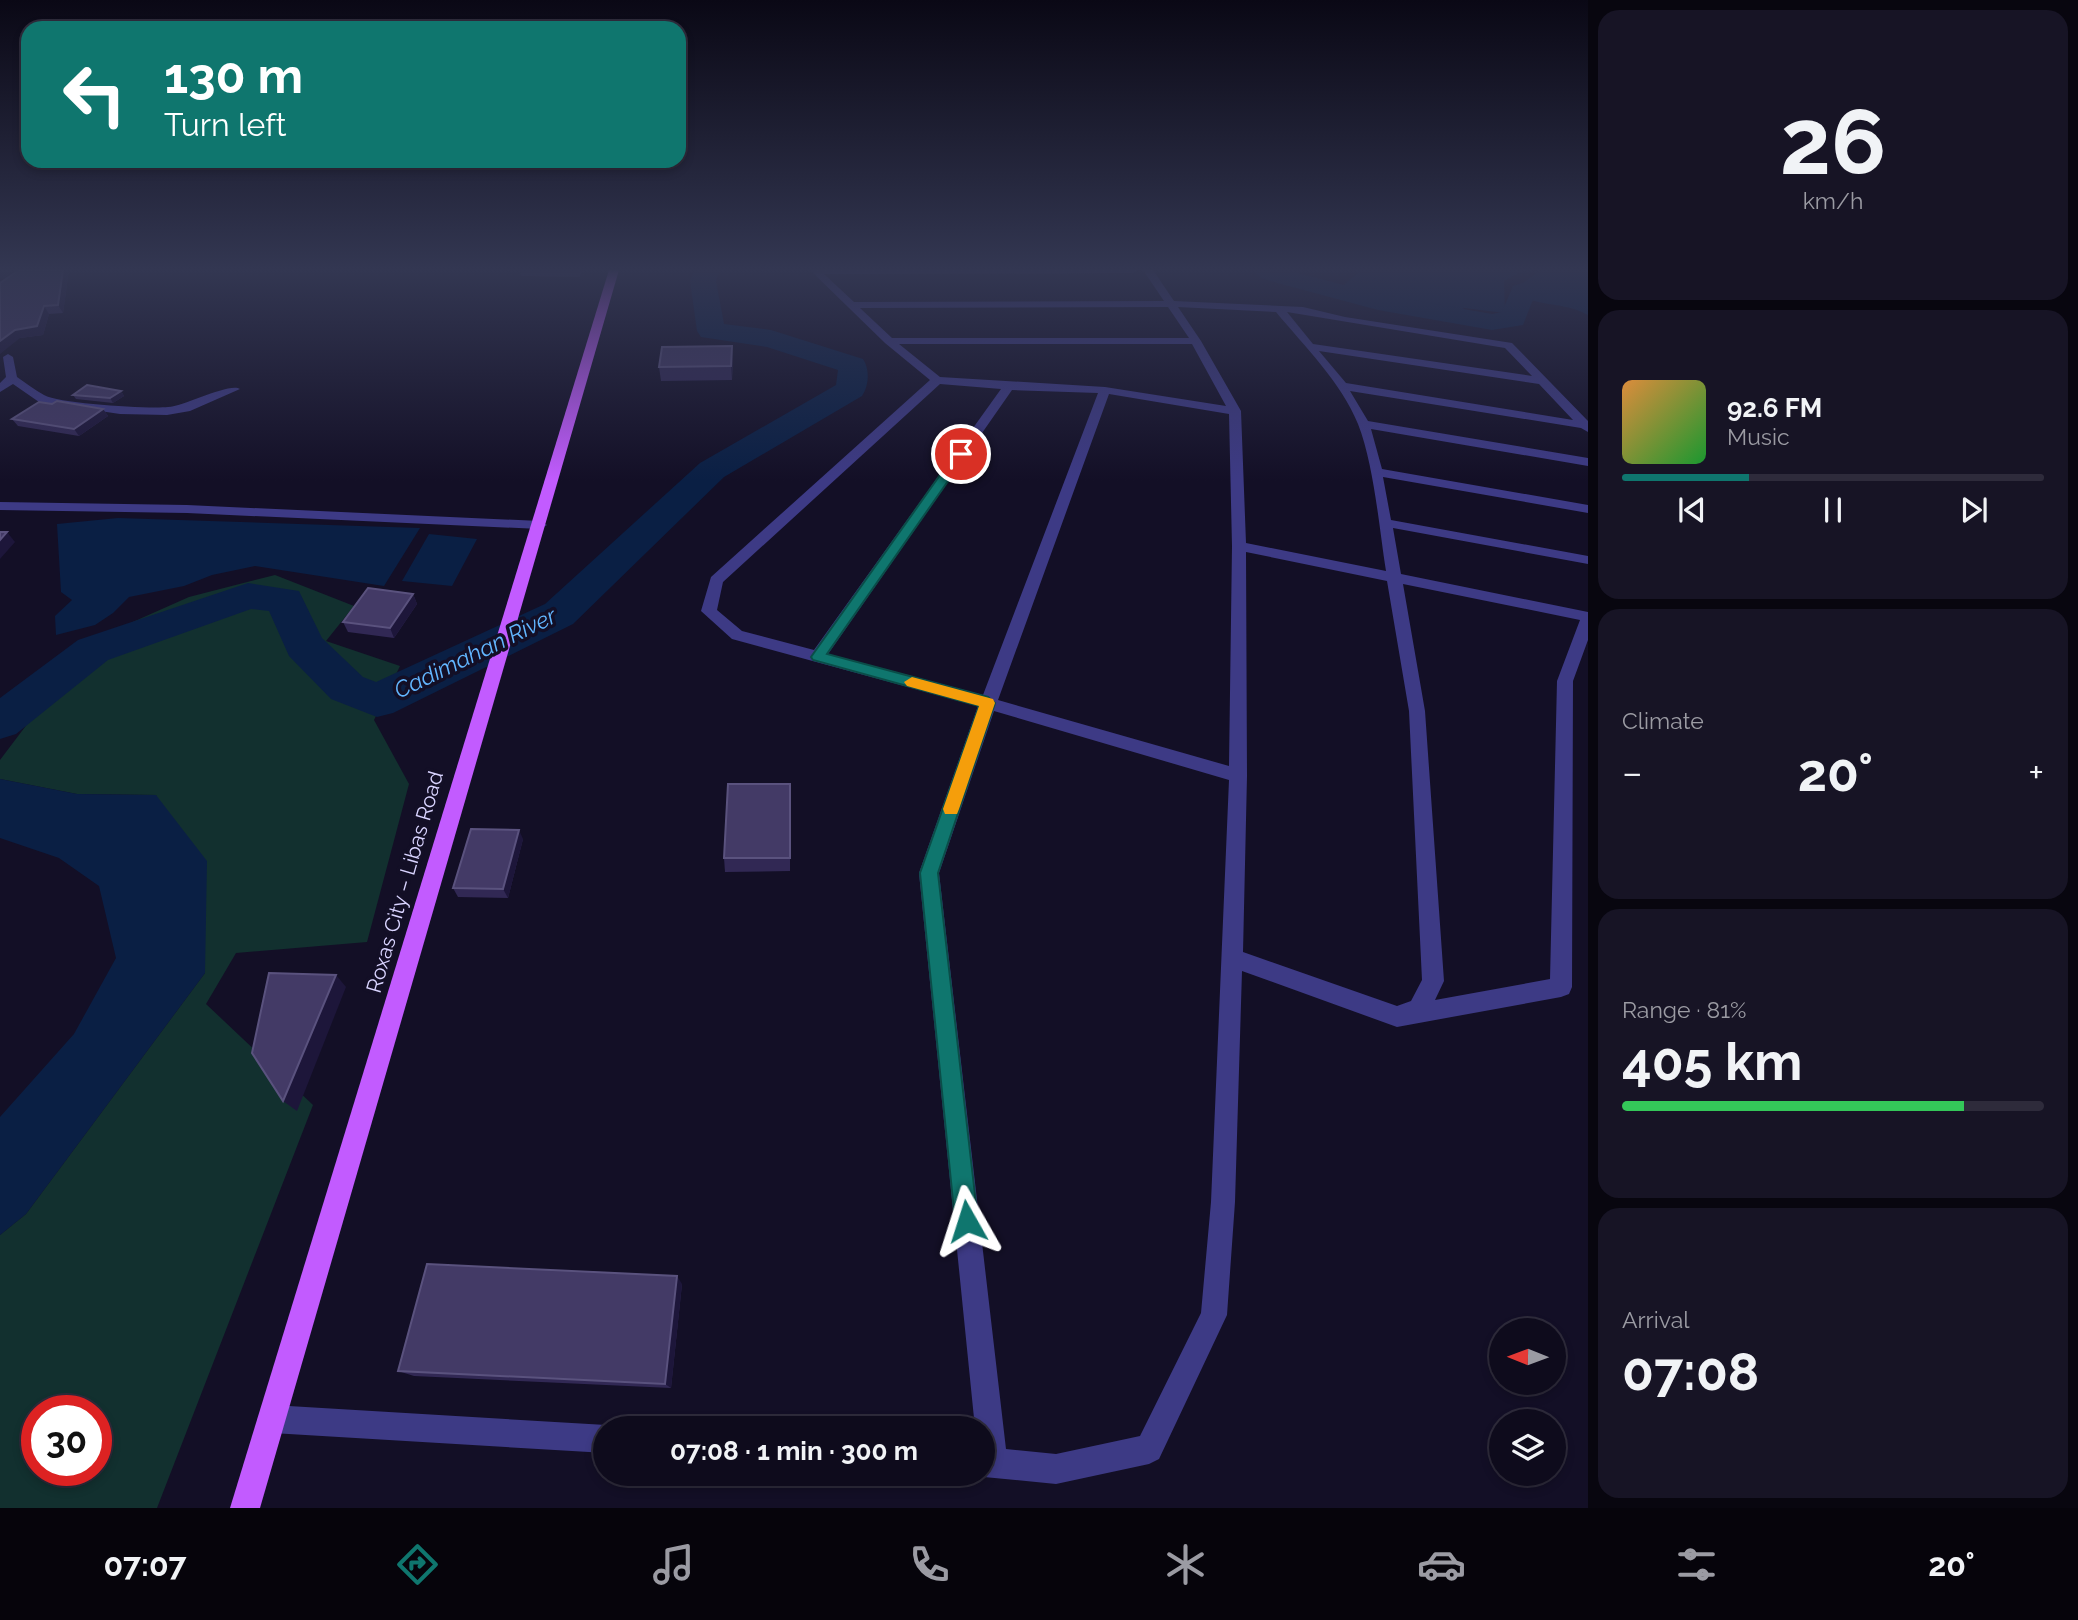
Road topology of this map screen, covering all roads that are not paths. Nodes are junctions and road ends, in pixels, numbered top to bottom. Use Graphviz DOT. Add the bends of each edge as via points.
graph roads {
  1 [pos="594,340"];
  2 [pos="1306,340"];
  3 [pos="1480,340"];
  4 [pos="889,341"];
  5 [pos="1196,341"];
  6 [pos="1312,347"];
  7 [pos="9,357"];
  8 [pos="12,378"];
  9 [pos="937,380"];
  10 [pos="1541,381"];
  11 [pos="1009,386"];
  12 [pos="1342,386"];
  13 [pos="0,389"];
  14 [pos="234,389"];
  15 [pos="1105,390"];
  16 [pos="1236,411"];
  17 [pos="1364,424"];
  18 [pos="1586,427"];
  19 [pos="1588,462"];
  20 [pos="1376,472"];
  21 [pos="5,506"];
  22 [pos="1588,509"];
  23 [pos="0,517"];
  24 [pos="1385,523"];
  25 [pos="540,525"];
  26 [pos="1239,546"];
  27 [pos="1588,561"];
  28 [pos="1393,578"];
  29 [pos="1588,618"];
  30 [pos="818,657"];
  31 [pos="988,703"];
  32 [pos="1238,776"];
  33 [pos="1233,958"];
  34 [pos="1397,1017"];
  35 [pos="983,1416"];
  36 [pos="272,1419"];
  37 [pos="593,1438"];
  38 [pos="995,1463"];
  39 [pos="245,1508"];
  1 -- 25 [label="main road, Roxas City – Libas Road"];
  2 -- 6 [label="street"];
  3 -- 10 [label="street" via="1508,345"];
  4 -- 5 [label="street"];
  4 -- 9 [label="street"];
  5 -- 16 [label="street"];
  6 -- 10 [label="street"];
  6 -- 12 [label="street"];
  7 -- 8 [label="street"];
  8 -- 13 [label="street"];
  8 -- 14 [label="street" via="43,400 120,411 190,407"];
  9 -- 11 [label="street"];
  9 -- 30 [label="street" via="716,580 709,611 737,635"];
  10 -- 18 [label="street"];
  11 -- 15 [label="street"];
  11 -- 30 [label="street"];
  12 -- 17 [label="street"];
  12 -- 18 [label="street"];
  15 -- 16 [label="street"];
  15 -- 31 [label="street"];
  16 -- 26 [label="street"];
  17 -- 19 [label="street"];
  17 -- 20 [label="street"];
  20 -- 22 [label="street"];
  20 -- 24 [label="street"];
  21 -- 23 [label="street"];
  21 -- 25 [label="street"];
  24 -- 27 [label="street"];
  24 -- 28 [label="street"];
  25 -- 36 [label="main road, Roxas City – Libas Road" via="491,676"];
  26 -- 28 [label="street"];
  26 -- 32 [label="street"];
  28 -- 29 [label="street"];
  28 -- 34 [label="street" via="1417,711 1433,981 1419,1009"];
  29 -- 34 [label="street" via="1565,681 1561,987"];
  30 -- 31 [label="street"];
  31 -- 32 [label="street"];
  31 -- 35 [label="street" via="929,873"];
  32 -- 33 [label="street"];
  33 -- 34 [label="street"];
  33 -- 38 [label="street" via="1214,1315 1149,1449 1056,1469"];
  36 -- 37 [label="street"];
  36 -- 39 [label="main road, Roxas City – Libas Road"];
}
